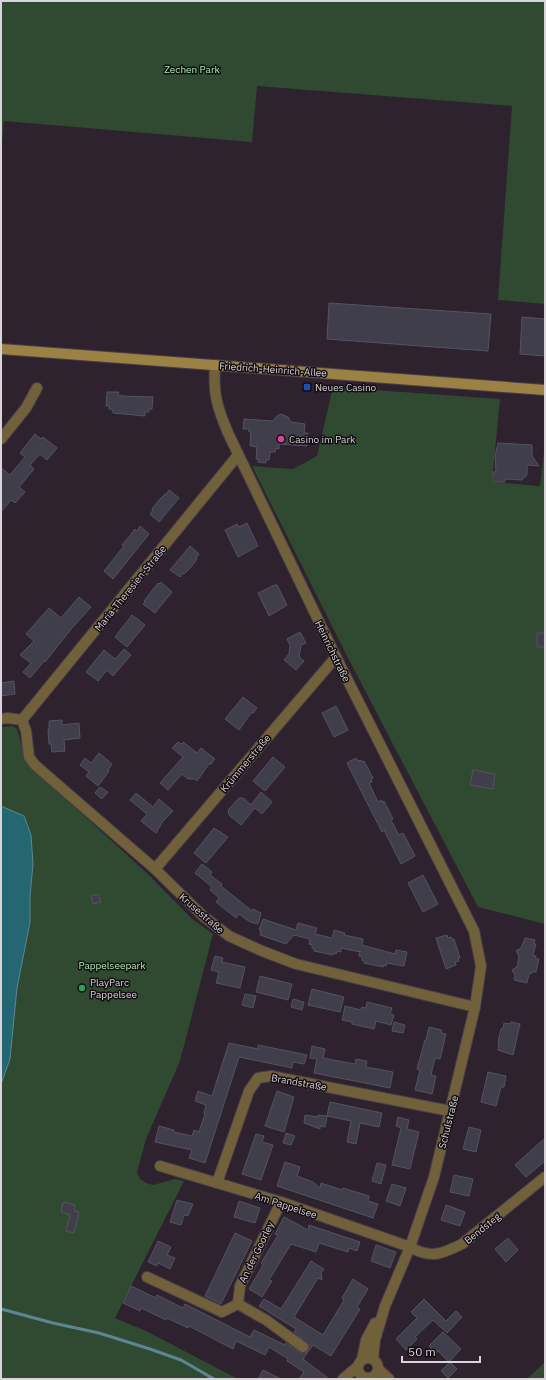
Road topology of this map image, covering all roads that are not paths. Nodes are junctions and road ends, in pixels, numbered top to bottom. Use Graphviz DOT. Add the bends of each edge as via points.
graph roads {
  1 [pos="1,349"];
  2 [pos="215,365"];
  3 [pos="37,388"];
  4 [pos="545,390"];
  5 [pos="1,439"];
  6 [pos="238,455"];
  7 [pos="336,657"];
  8 [pos="1,719"];
  9 [pos="22,720"];
  10 [pos="155,870"];
  11 [pos="474,931"];
  12 [pos="475,1007"];
  13 [pos="450,1111"];
  14 [pos="160,1166"];
  15 [pos="545,1177"];
  16 [pos="217,1183"];
  17 [pos="281,1202"];
  18 [pos="410,1247"];
  19 [pos="147,1277"];
  20 [pos="238,1304"];
  21 [pos="385,1306"];
  22 [pos="303,1347"];
  23 [pos="373,1359"];
  24 [pos="360,1363"];
  25 [pos="378,1369"];
  26 [pos="366,1378"];
  27 [pos="344,1379"];
  28 [pos="389,1379"];
  1 -- 2 [label="main road, Friedrich-Heinrich-Allee"];
  2 -- 4 [label="main road, Friedrich-Heinrich-Allee"];
  2 -- 6 [label="street, Heinrichstraße" via="214,391 218,408"];
  3 -- 5 [label="street" via="26,408"];
  6 -- 7 [label="street, Heinrichstraße"];
  6 -- 9 [label="street, Maria-Theresien-Straße"];
  7 -- 10 [label="street, Krümmerstraße"];
  7 -- 11 [label="street, Heinrichstraße"];
  8 -- 9 [label="street"];
  9 -- 10 [label="street, Krusestraße" via="29,757 35,765"];
  10 -- 12 [label="street, Krusestraße" via="229,936 262,951 296,964"];
  11 -- 12 [label="street, Schulstraße" via="481,966"];
  12 -- 13 [label="street, Schulstraße"];
  13 -- 16 [label="street, Brandstraße" via="271,1076 258,1078 249,1091"];
  13 -- 18 [label="street, Schulstraße" via="434,1177"];
  14 -- 16 [label="street, Am Pappelsee"];
  15 -- 18 [label="street, Bendsteg" via="462,1244 435,1254 421,1253"];
  16 -- 17 [label="street, Am Pappelsee"];
  17 -- 18 [label="street, Am Pappelsee"];
  17 -- 20 [label="street, An der Goorley" via="240,1286"];
  18 -- 21 [label="street, Schulstraße"];
  19 -- 20 [label="street" via="222,1312"];
  20 -- 22 [label="street" via="266,1320"];
  21 -- 23 [label="street, Schulstraße" via="375,1340"];
  21 -- 24 [label="street, Schulstraße" via="366,1340"];
  23 -- 24 [label="street" via="366,1358"];
  23 -- 25 [label="street" via="378,1364"];
  24 -- 26 [label="street" via="359,1374"];
  24 -- 27 [label="street"];
  25 -- 26 [label="street" via="376,1374"];
  25 -- 28 [label="street"];
}
